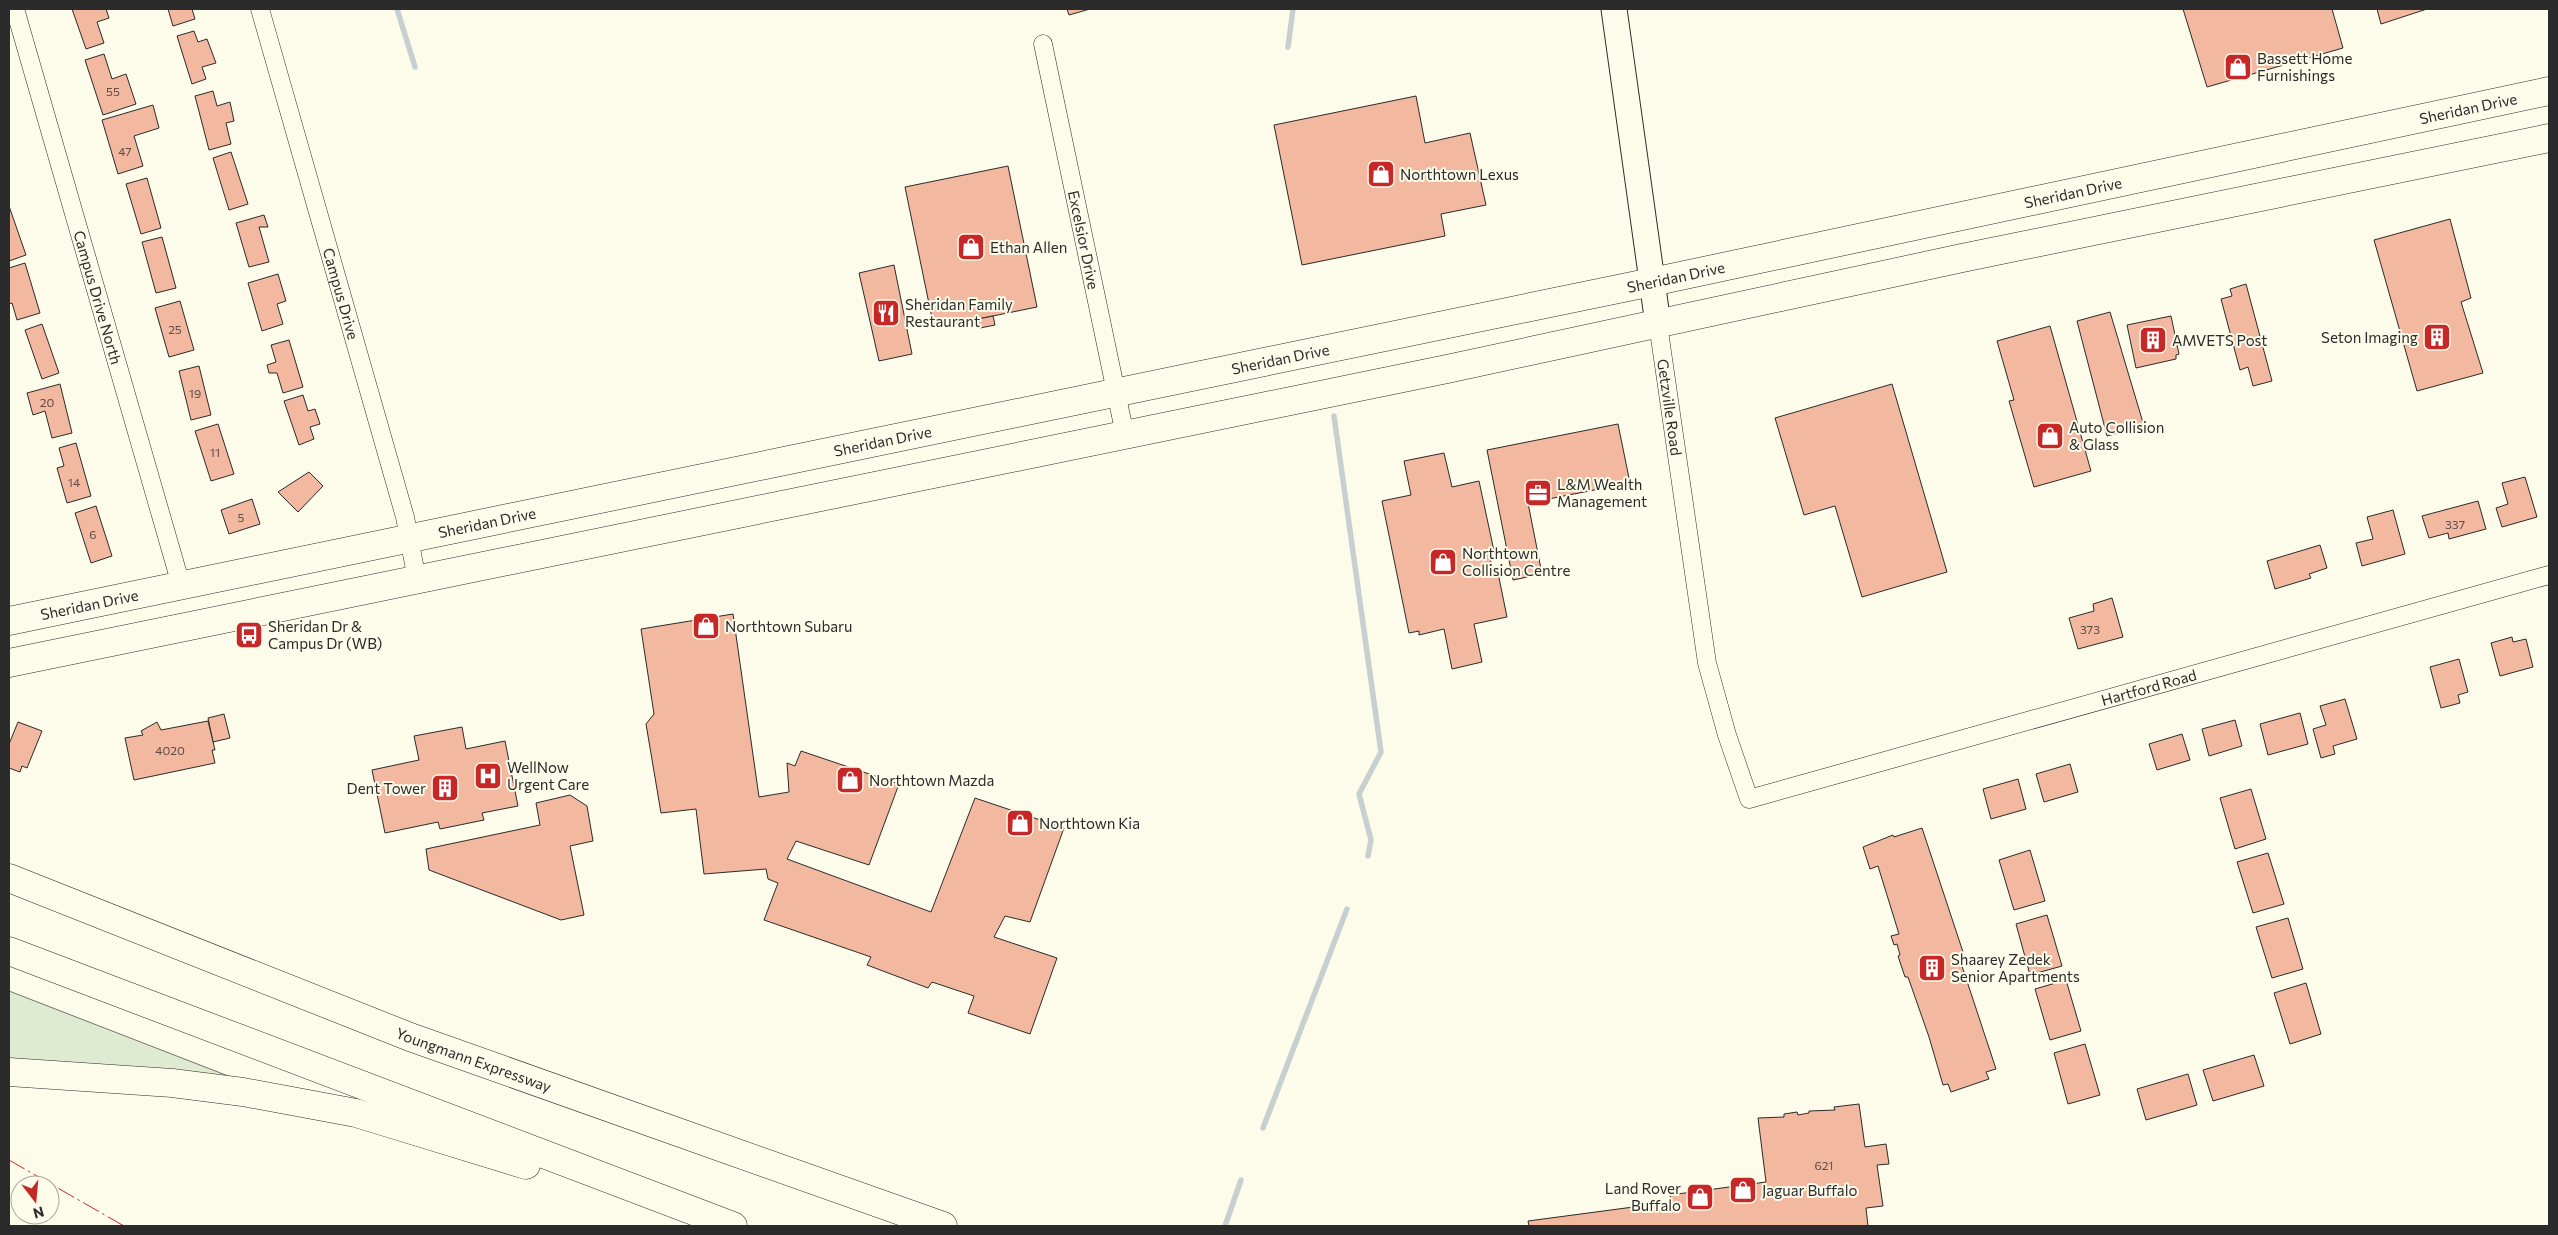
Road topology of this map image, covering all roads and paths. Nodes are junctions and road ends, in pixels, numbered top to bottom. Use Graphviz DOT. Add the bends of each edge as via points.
graph roads {
  1 [pos="15,9"];
  2 [pos="260,9"];
  3 [pos="1614,9"];
  4 [pos="1044,44"];
  5 [pos="2549,91"];
  6 [pos="2549,138"];
  7 [pos="1652,282"];
  8 [pos="1658,324"];
  9 [pos="1116,393"];
  10 [pos="1125,435"];
  11 [pos="410,539"];
  12 [pos="2549,575"];
  13 [pos="417,580"];
  14 [pos="181,586"];
  15 [pos="9,621"];
  16 [pos="9,663"];
  17 [pos="1749,800"];
  18 [pos="9,878"];
  19 [pos="9,951"];
  20 [pos="9,1072"];
  21 [pos="729,1225"];
  22 [pos="943,1226"];
  1 -- 14 [label="street, Campus Drive North"];
  2 -- 11 [label="street, Campus Drive"];
  3 -- 7 [label="street, Getzville Road"];
  4 -- 9 [label="street, Excelsior Drive"];
  5 -- 7 [label="main road, Sheridan Drive"];
  6 -- 8 [label="main road"];
  7 -- 8 [label="street, Getzville Road"];
  7 -- 9 [label="main road, Sheridan Drive"];
  8 -- 10 [label="main road"];
  8 -- 17 [label="street, Getzville Road" via="1707,663"];
  9 -- 10 [label="street, Excelsior Drive"];
  9 -- 11 [label="main road, Sheridan Drive"];
  10 -- 13 [label="main road"];
  11 -- 13 [label="street, Campus Drive"];
  11 -- 14 [label="main road, Sheridan Drive"];
  12 -- 17 [label="street, Hartford Road"];
  13 -- 16 [label="main road"];
  14 -- 15 [label="main road, Sheridan Drive"];
  18 -- 22 [label="main road, Youngmann Expressway" via="410,1037"];
  19 -- 21 [label="main road"];
  20 -- 21 [label="main road" via="180,1084 356,1113"];
}
